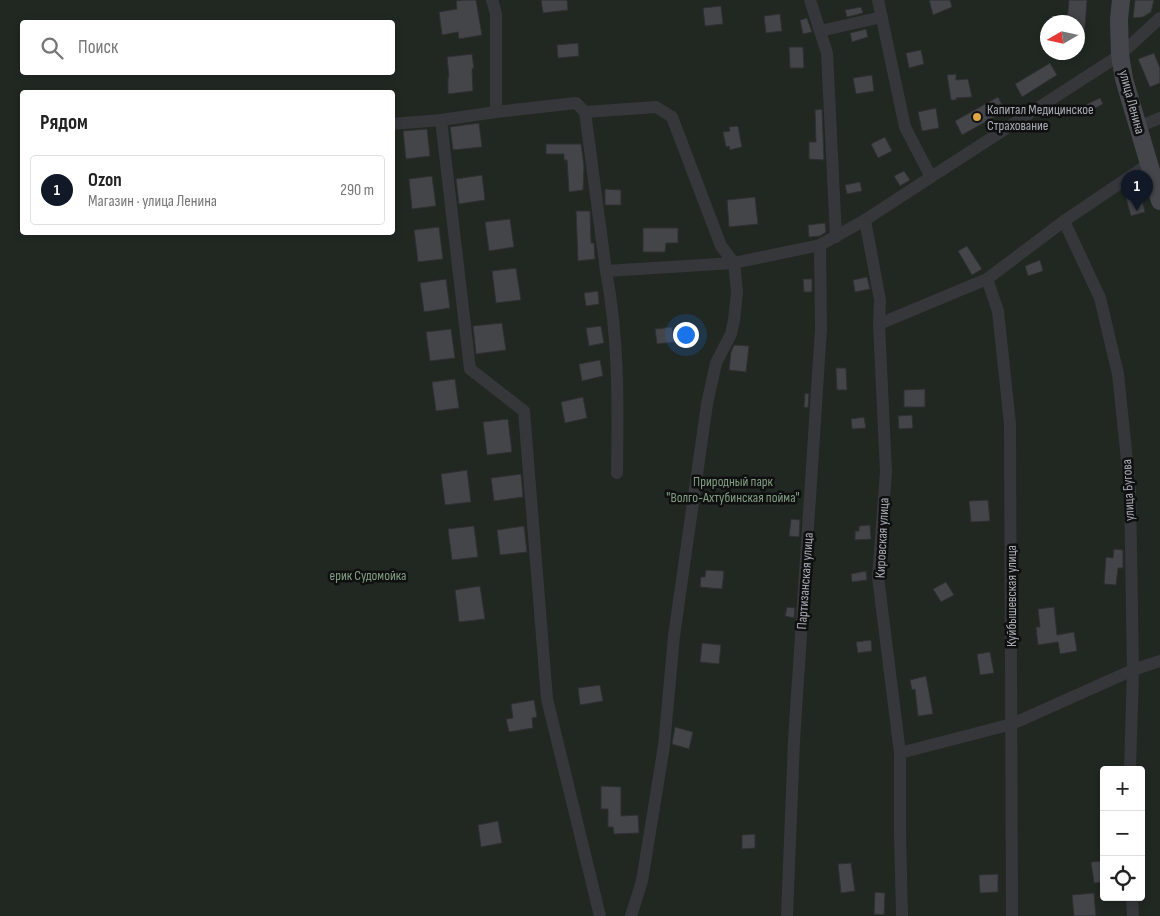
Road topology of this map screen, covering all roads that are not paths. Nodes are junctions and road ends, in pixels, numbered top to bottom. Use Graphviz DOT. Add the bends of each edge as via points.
graph roads {
  1 [pos="492,0"];
  2 [pos="810,0"];
  3 [pos="878,0"];
  4 [pos="1121,0"];
  5 [pos="882,17"];
  6 [pos="1160,18"];
  7 [pos="820,31"];
  8 [pos="1120,55"];
  9 [pos="496,112"];
  10 [pos="585,112"];
  11 [pos="1160,118"];
  12 [pos="441,120"];
  13 [pos="395,124"];
  14 [pos="1138,127"];
  15 [pos="1150,163"];
  16 [pos="931,177"];
  17 [pos="1160,201"];
  18 [pos="865,220"];
  19 [pos="1064,221"];
  20 [pos="836,237"];
  21 [pos="820,245"];
  22 [pos="734,263"];
  23 [pos="606,271"];
  24 [pos="987,279"];
  25 [pos="879,324"];
  26 [pos="618,474"];
  27 [pos="1160,661"];
  28 [pos="1133,670"];
  29 [pos="1012,724"];
  30 [pos="900,753"];
  31 [pos="1130,766"];
  32 [pos="1132,901"];
  33 [pos="600,916"];
  34 [pos="631,916"];
  35 [pos="787,916"];
  36 [pos="902,916"];
  37 [pos="1012,916"];
  38 [pos="1133,916"];
  1 -- 9 [label="street" via="496,14"];
  2 -- 7 [label="street"];
  3 -- 5 [label="street"];
  4 -- 8 [label="street, улица Ленина"];
  5 -- 7 [label="street"];
  5 -- 16 [label="street" via="905,127"];
  6 -- 8 [label="street"];
  7 -- 20 [label="street" via="827,53"];
  8 -- 14 [label="street, улица Ленина"];
  8 -- 16 [label="street"];
  9 -- 10 [label="street" via="576,103"];
  9 -- 12 [label="street"];
  10 -- 22 [label="street" via="656,107 672,116 721,246"];
  10 -- 23 [label="street"];
  11 -- 14 [label="street"];
  12 -- 13 [label="street"];
  12 -- 33 [label="street" via="470,369 524,411 547,699"];
  14 -- 15 [label="street, улица Ленина"];
  15 -- 17 [label="street, улица Ленина"];
  15 -- 19 [label="street"];
  16 -- 18 [label="street"];
  18 -- 20 [label="street"];
  18 -- 25 [label="street, Кировская улица" via="880,300"];
  19 -- 24 [label="street"];
  19 -- 28 [label="street, улица Бугова" via="1100,298 1118,374 1130,489"];
  20 -- 21 [label="street"];
  21 -- 22 [label="street"];
  21 -- 35 [label="street, Партизанская улица" via="821,329 794,740"];
  22 -- 23 [label="street"];
  22 -- 34 [label="street" via="737,292 734,320 731,334 716,363 707,404 674,636 664,746 642,881"];
  23 -- 26 [label="street" via="613,307 618,388"];
  24 -- 25 [label="street"];
  24 -- 29 [label="street, Куйбышевская улица" via="998,311 1010,424"];
  25 -- 30 [label="street, Кировская улица" via="886,472 878,577"];
  27 -- 28 [label="street"];
  28 -- 29 [label="street"];
  28 -- 31 [label="street, улица Бугова"];
  29 -- 30 [label="street"];
  29 -- 37 [label="street, Куйбышевская улица"];
  30 -- 36 [label="street, Кировская улица"];
  32 -- 38 [label="street"];
}
